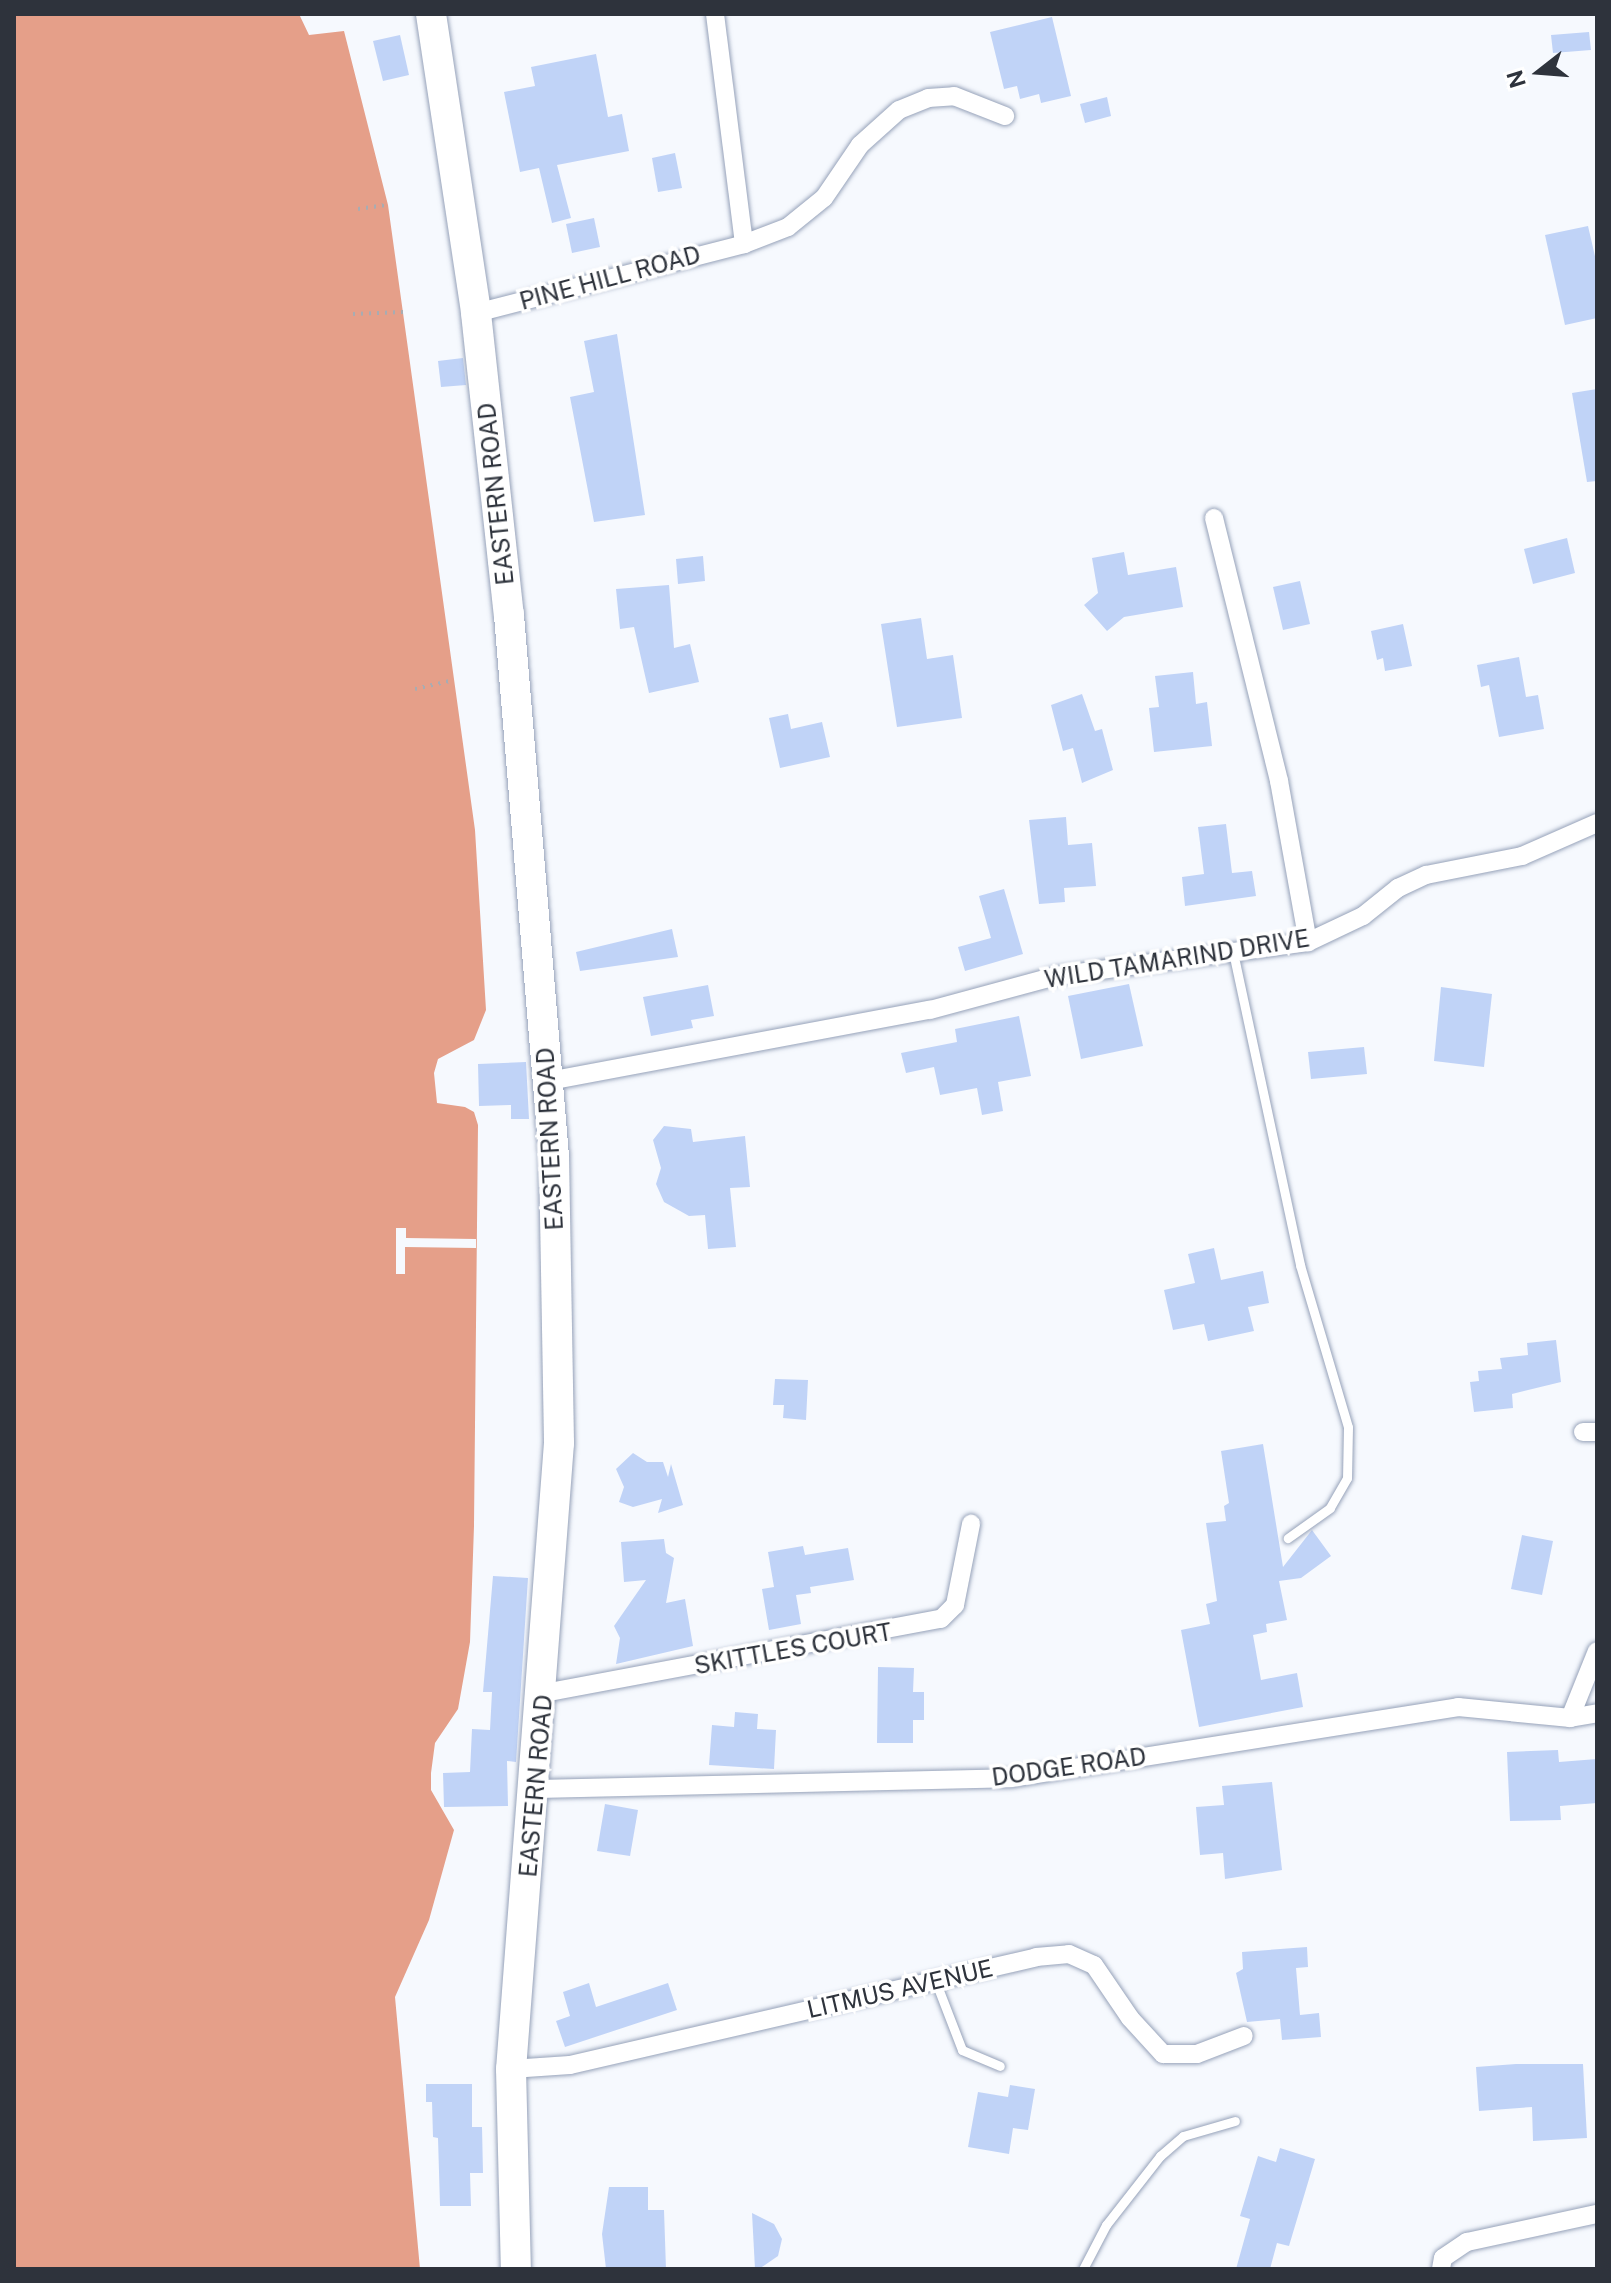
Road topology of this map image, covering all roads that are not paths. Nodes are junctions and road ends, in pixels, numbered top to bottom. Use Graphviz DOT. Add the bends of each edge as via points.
graph roads {
  1 [pos="431,14"];
  2 [pos="715,14"];
  3 [pos="1005,116"];
  4 [pos="744,244"];
  5 [pos="476,313"];
  6 [pos="1214,518"];
  7 [pos="1597,823"];
  8 [pos="1308,942"];
  9 [pos="1233,952"];
  10 [pos="549,1081"];
  11 [pos="971,1524"];
  12 [pos="1288,1538"];
  13 [pos="1597,1651"];
  14 [pos="544,1693"];
  15 [pos="1597,1713"];
  16 [pos="1570,1718"];
  17 [pos="535,1789"];
  18 [pos="935,1980"];
  19 [pos="1244,2036"];
  20 [pos="1000,2066"];
  21 [pos="511,2069"];
  22 [pos="1235,2121"];
  23 [pos="1597,2214"];
  24 [pos="516,2269"];
  25 [pos="1083,2269"];
  26 [pos="1441,2269"];
  1 -- 5 [label="highway, EASTERN ROAD"];
  2 -- 4 [label="street"];
  3 -- 4 [label="street, PINE HILL ROAD" via="954,96 928,98 899,110 860,145 824,198 788,227"];
  4 -- 5 [label="street, PINE HILL ROAD"];
  5 -- 10 [label="highway, EASTERN ROAD"];
  6 -- 8 [label="street" via="1279,781"];
  7 -- 8 [label="street, WILD TAMARIND DRIVE" via="1522,856 1426,875 1398,888 1363,916"];
  8 -- 9 [label="street, WILD TAMARIND DRIVE"];
  9 -- 10 [label="street, WILD TAMARIND DRIVE" via="1056,976 930,1010"];
  9 -- 12 [label="lane" via="1300,1265 1348,1427 1347,1478 1330,1508"];
  10 -- 14 [label="highway, EASTERN ROAD" via="559,1443"];
  11 -- 14 [label="street, SKITTLES COURT" via="955,1605 941,1619"];
  13 -- 16 [label="street"];
  14 -- 17 [label="highway, EASTERN ROAD"];
  15 -- 16 [label="street, DODGE ROAD"];
  16 -- 17 [label="street, DODGE ROAD" via="1458,1707 1011,1778"];
  17 -- 21 [label="highway, EASTERN ROAD"];
  18 -- 19 [label="street, LITMUS AVENUE" via="1069,1954 1094,1965 1130,2018 1163,2054 1197,2054"];
  18 -- 20 [label="lane" via="962,2050"];
  18 -- 21 [label="street, LITMUS AVENUE" via="570,2065"];
  21 -- 24 [label="highway, EASTERN ROAD"];
  22 -- 25 [label="lane" via="1183,2136 1160,2156 1106,2225"];
  23 -- 26 [label="street" via="1467,2242 1443,2258"];
}
